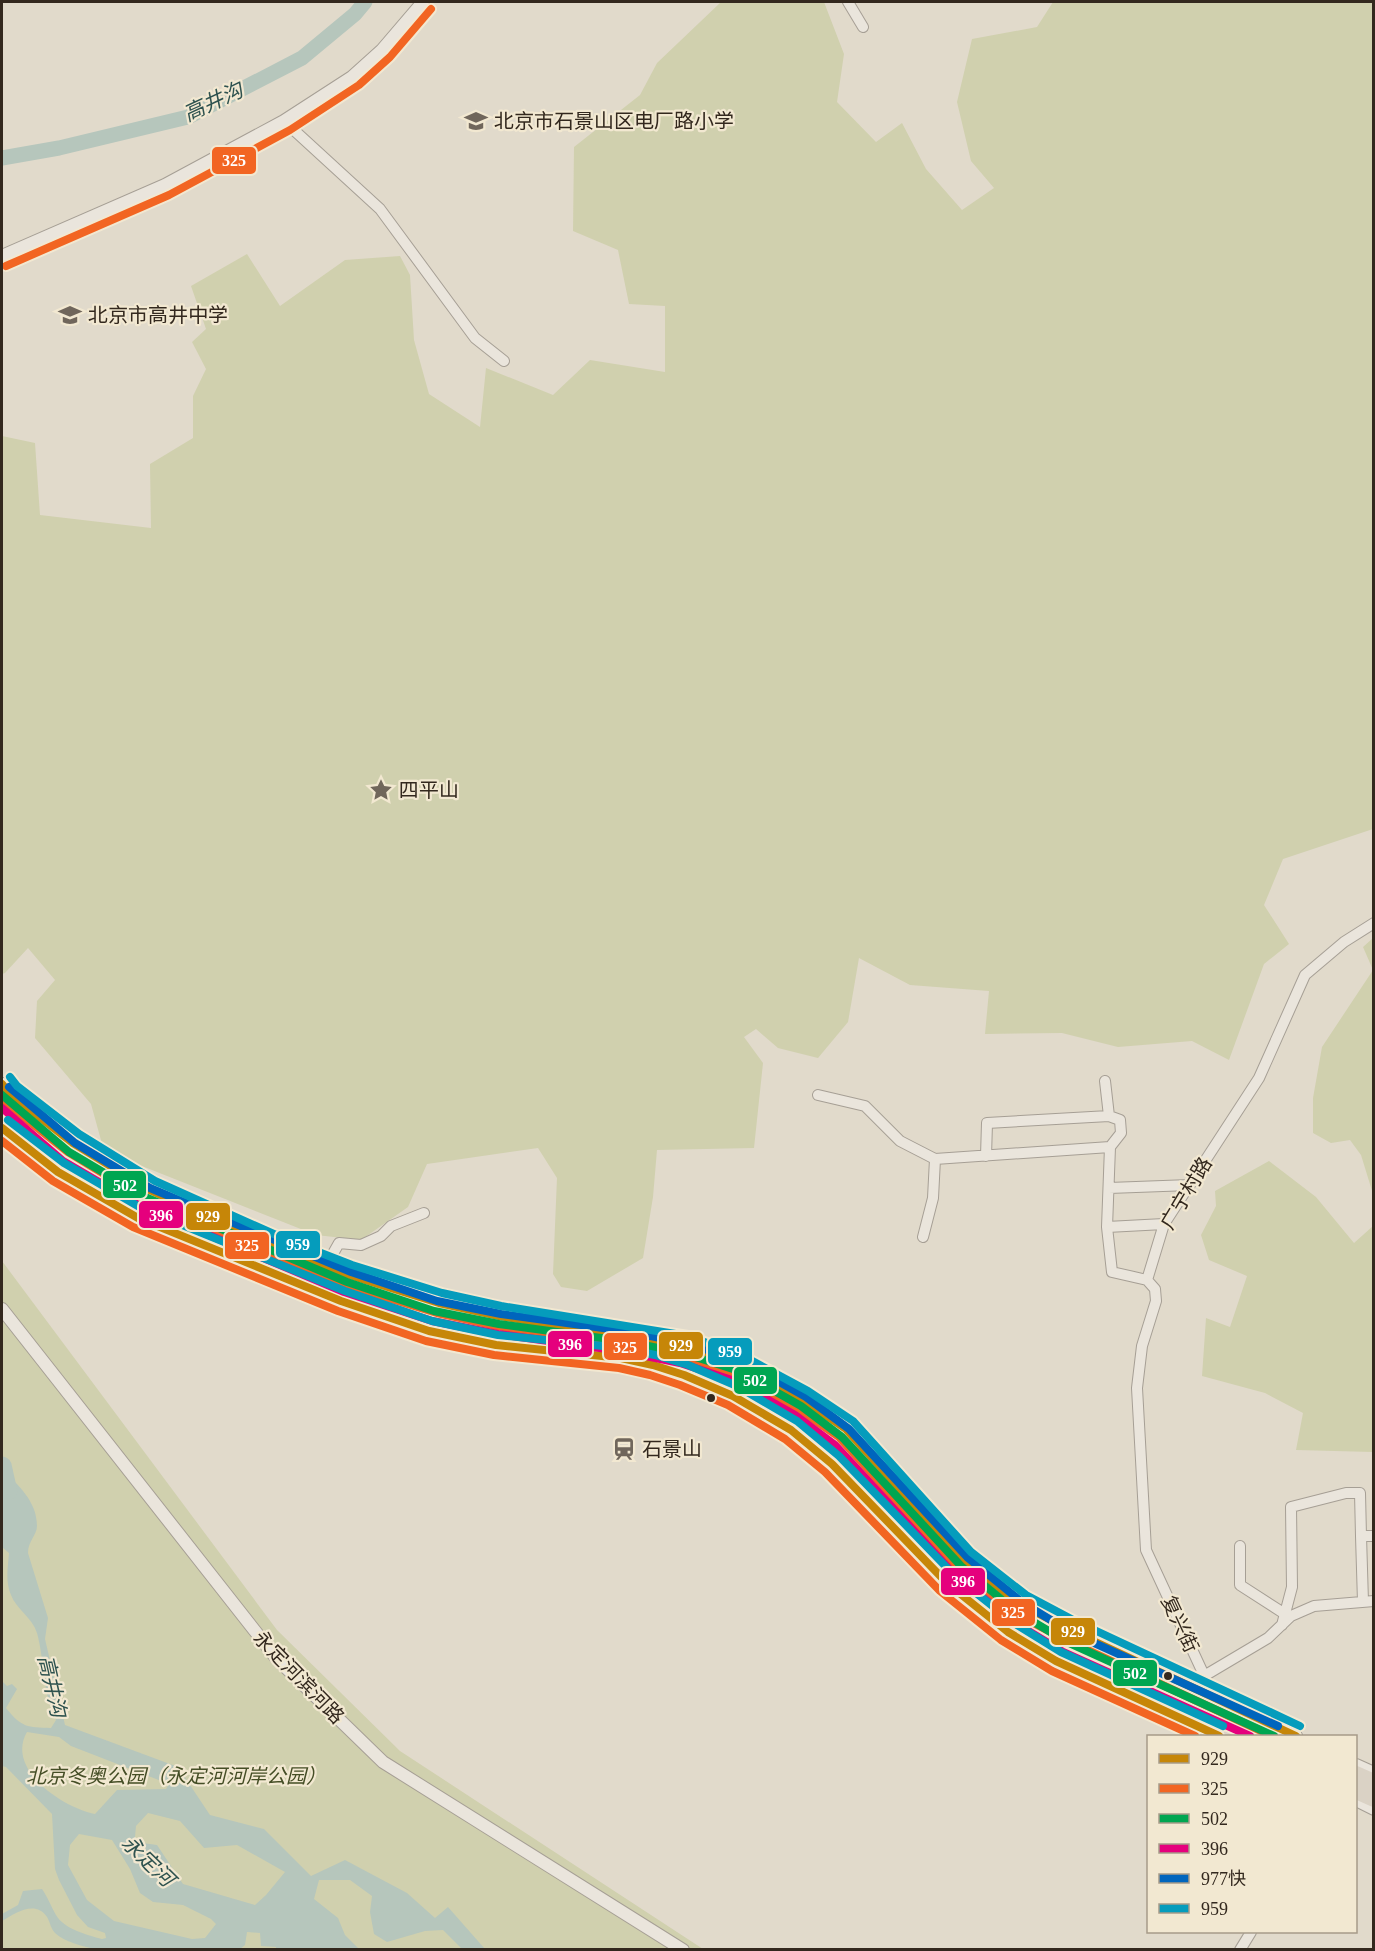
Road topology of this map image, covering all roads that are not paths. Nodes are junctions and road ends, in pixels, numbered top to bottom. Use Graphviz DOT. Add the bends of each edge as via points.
graph roads {
  1 [pos="423,2"];
  2 [pos="848,2"];
  3 [pos="863,27"];
  4 [pos="284,121"];
  5 [pos="2,255"];
  6 [pos="504,361"];
  7 [pos="1374,923"];
  8 [pos="1105,1081"];
  9 [pos="2,1084"];
  10 [pos="2,1095"];
  11 [pos="818,1095"];
  12 [pos="2,1116"];
  13 [pos="1109,1116"];
  14 [pos="2,1128"];
  15 [pos="1110,1147"];
  16 [pos="986,1156"];
  17 [pos="935,1159"];
  18 [pos="1190,1185"];
  19 [pos="1109,1188"];
  20 [pos="424,1213"];
  21 [pos="1164,1224"];
  22 [pos="1107,1227"];
  23 [pos="923,1237"];
  24 [pos="326,1266"];
  25 [pos="1147,1280"];
  26 [pos="2,1309"];
  27 [pos="1361,1536"];
  28 [pos="1374,1536"];
  29 [pos="1240,1546"];
  30 [pos="1368,1601"];
  31 [pos="1283,1619"];
  32 [pos="1204,1676"];
  33 [pos="1215,1699"];
  34 [pos="1215,1735"];
  35 [pos="1236,1735"];
  36 [pos="1270,1735"];
  37 [pos="1292,1735"];
  38 [pos="1357,1765"];
  39 [pos="1374,1773"];
  40 [pos="1357,1774"];
  41 [pos="1374,1782"];
  42 [pos="1357,1791"];
  43 [pos="1374,1799"];
  44 [pos="1357,1800"];
  45 [pos="1374,1809"];
  46 [pos="1250,1933"];
  47 [pos="683,1950"];
  48 [pos="1240,1950"];
  1 -- 4 [label="street" via="382,50 352,77"];
  2 -- 3 [label="street"];
  4 -- 5 [label="street" via="165,185"];
  4 -- 6 [label="street" via="380,209 475,338"];
  7 -- 18 [label="street, 广宁村路" via="1305,975 1258,1078"];
  8 -- 13 [label="street"];
  9 -- 24 [label="street" via="73,1143 150,1190"];
  10 -- 36 [label="highway" via="69,1152 145,1197 347,1282 434,1311 683,1353 739,1371 801,1406 842,1437 961,1566 1017,1612 1067,1642"];
  11 -- 17 [label="street" via="865,1106 900,1141"];
  12 -- 35 [label="highway" via="62,1163 140,1209 341,1296 499,1335 648,1358 681,1366 733,1387 795,1421 834,1452 952,1577 1012,1624 1061,1653"];
  13 -- 15 [label="street" via="1120,1120 1121,1133"];
  13 -- 16 [label="street" via="987,1123"];
  14 -- 34 [label="street" via="58,1172 138,1218 341,1301 429,1331 496,1345 654,1365 733,1396 790,1430 832,1464 948,1584 1008,1632 1056,1661"];
  15 -- 16 [label="street"];
  15 -- 19 [label="street"];
  16 -- 17 [label="street"];
  17 -- 23 [label="street" via="933,1198"];
  18 -- 19 [label="street"];
  18 -- 21 [label="street, 广宁村路"];
  19 -- 22 [label="street"];
  20 -- 24 [label="street" via="391,1226 381,1236 361,1245 339,1243"];
  21 -- 22 [label="street"];
  21 -- 25 [label="street, 广宁村路"];
  22 -- 25 [label="street" via="1112,1272"];
  24 -- 33 [label="street" via="439,1303 685,1346 740,1366 846,1429 964,1560 1020,1604"];
  25 -- 32 [label="street, 复兴街" via="1155,1289 1156,1301 1142,1346 1137,1388 1146,1550"];
  26 -- 47 [label="street, 永定河滨河路" via="277,1659 383,1762"];
  27 -- 28 [label="street"];
  27 -- 30 [label="street"];
  27 -- 31 [label="street" via="1360,1493 1291,1507 1292,1587"];
  29 -- 31 [label="street" via="1240,1585"];
  30 -- 31 [label="street" via="1314,1606"];
  31 -- 32 [label="street" via="1268,1638"];
  32 -- 33 [label="street, 复兴街"];
  33 -- 37 [label="street"];
  38 -- 39 [label="street"];
  40 -- 41 [label="highway"];
  42 -- 43 [label="highway"];
  44 -- 45 [label="street"];
  46 -- 48 [label="street"];
}
